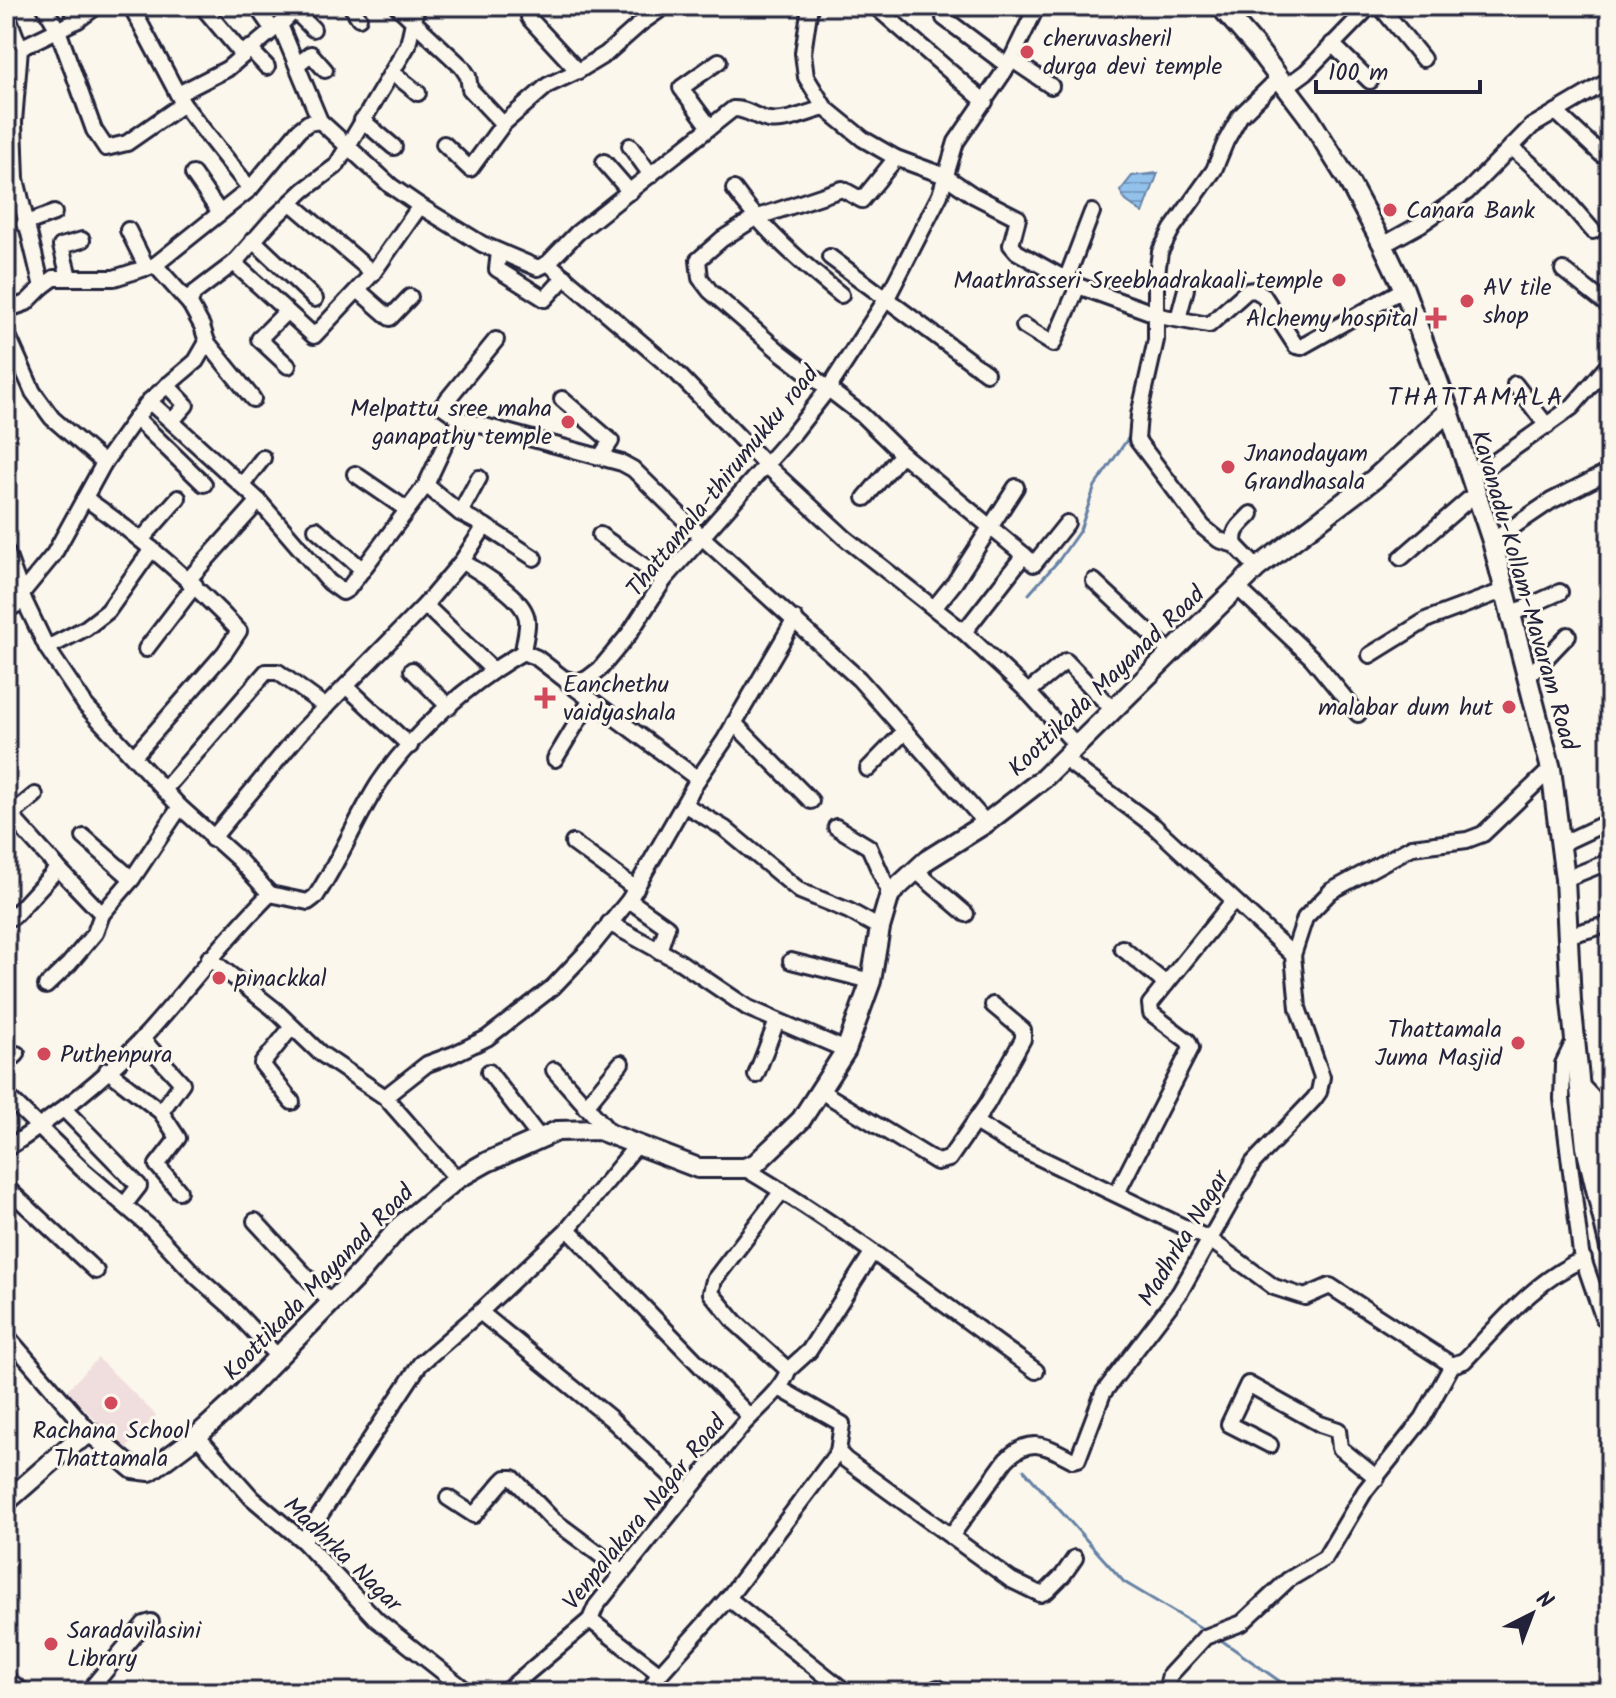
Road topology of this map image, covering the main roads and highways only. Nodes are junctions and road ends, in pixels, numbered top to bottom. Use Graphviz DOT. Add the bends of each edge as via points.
graph roads {
  1 [pos="1220,6"];
  2 [pos="1449,411"];
  3 [pos="1610,1248"];
  4 [pos="6,1502"];
  1 -- 2 [label="main road, Kavanadu-Kollam-Mavaram Road" via="1284,81 1349,182 1404,289"];
  2 -- 3 [label="main road, Kavanadu-Kollam-Mavaram Road" via="1492,541 1551,769 1586,1147"];
  2 -- 4 [label="main road, Koottikada Mayanad Road" via="1374,479 1257,568 1044,778 927,860 890,894 871,981 846,1050 801,1120 755,1164 698,1168 599,1130 539,1137 457,1179 400,1226 278,1357 197,1436 150,1471 133,1469 91,1433"];
}
